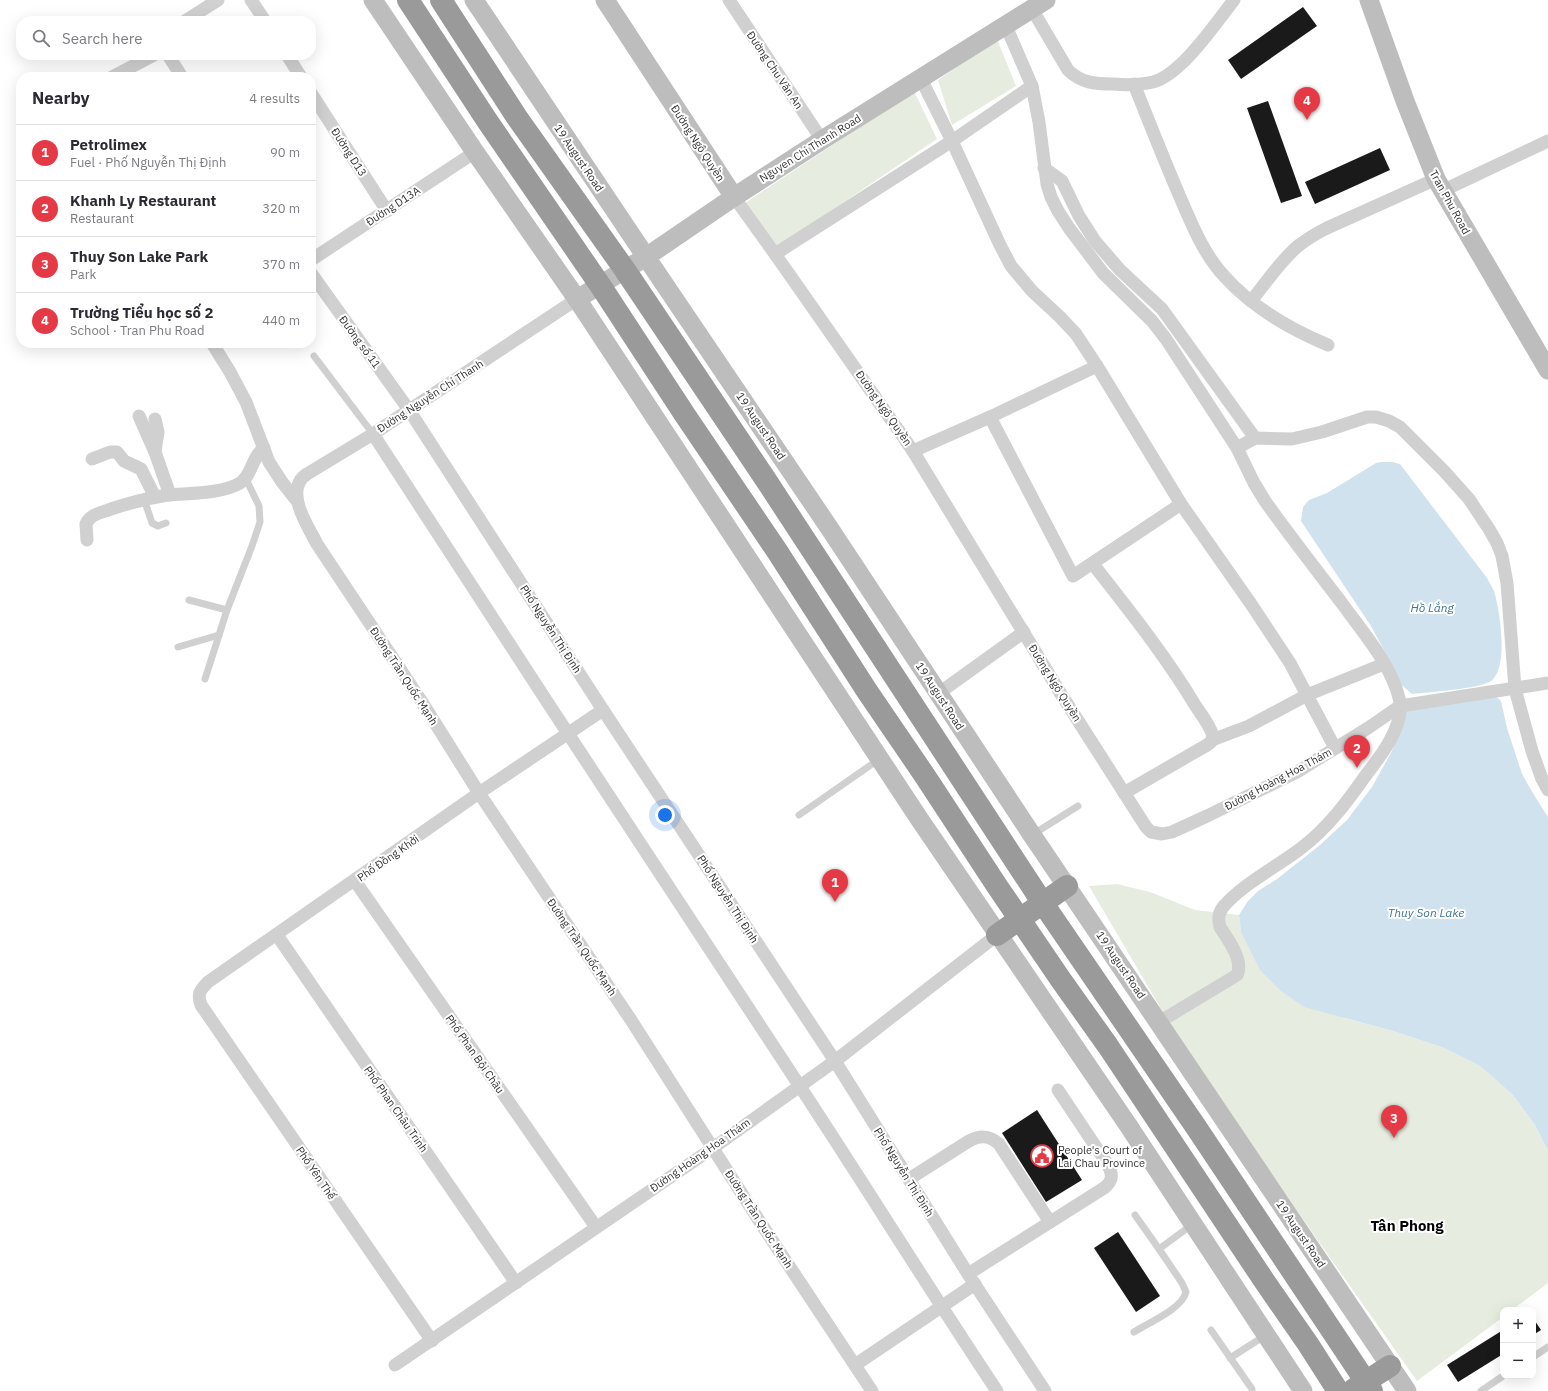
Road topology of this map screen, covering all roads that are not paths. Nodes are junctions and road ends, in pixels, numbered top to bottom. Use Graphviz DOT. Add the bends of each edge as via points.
graph roads {
  1 [pos="218,0"];
  2 [pos="252,0"];
  3 [pos="373,0"];
  4 [pos="408,0"];
  5 [pos="441,0"];
  6 [pos="474,0"];
  7 [pos="605,0"];
  8 [pos="729,0"];
  9 [pos="1234,0"];
  10 [pos="1369,0"];
  11 [pos="1039,5"];
  12 [pos="193,16"];
  13 [pos="262,16"];
  14 [pos="1006,26"];
  15 [pos="144,60"];
  16 [pos="171,60"];
  17 [pos="290,60"];
  18 [pos="122,72"];
  19 [pos="179,72"];
  20 [pos="298,72"];
  21 [pos="921,79"];
  22 [pos="1134,84"];
  23 [pos="1032,86"];
  24 [pos="316,101"];
  25 [pos="822,140"];
  26 [pos="952,141"];
  27 [pos="1548,141"];
  28 [pos="475,152"];
  29 [pos="1044,168"];
  30 [pos="1439,185"];
  31 [pos="734,197"];
  32 [pos="387,211"];
  33 [pos="775,254"];
  34 [pos="316,257"];
  35 [pos="646,257"];
  36 [pos="625,270"];
  37 [pos="316,280"];
  38 [pos="600,285"];
  39 [pos="577,299"];
  40 [pos="1251,301"];
  41 [pos="1328,345"];
  42 [pos="215,348"];
  43 [pos="314,356"];
  44 [pos="1097,366"];
  45 [pos="1548,370"];
  46 [pos="409,410"];
  47 [pos="139,416"];
  48 [pos="990,417"];
  49 [pos="155,419"];
  50 [pos="373,434"];
  51 [pos="1255,438"];
  52 [pos="264,448"];
  53 [pos="1237,448"];
  54 [pos="913,451"];
  55 [pos="155,452"];
  56 [pos="92,459"];
  57 [pos="246,479"];
  58 [pos="170,495"];
  59 [pos="150,498"];
  60 [pos="297,501"];
  61 [pos="1181,504"];
  62 [pos="166,523"];
  63 [pos="87,540"];
  64 [pos="1093,564"];
  65 [pos="189,600"];
  66 [pos="227,610"];
  67 [pos="1024,632"];
  68 [pos="219,635"];
  69 [pos="178,647"];
  70 [pos="1384,664"];
  71 [pos="205,679"];
  72 [pos="1548,683"];
  73 [pos="1516,689"];
  74 [pos="939,694"];
  75 [pos="1307,694"];
  76 [pos="1400,706"];
  77 [pos="604,710"];
  78 [pos="567,734"];
  79 [pos="1212,740"];
  80 [pos="1335,748"];
  81 [pos="880,758"];
  82 [pos="1548,790"];
  83 [pos="479,793"];
  84 [pos="1124,793"];
  85 [pos="1078,806"];
  86 [pos="799,815"];
  87 [pos="1146,827"];
  88 [pos="1032,835"];
  89 [pos="355,881"];
  90 [pos="1067,886"];
  91 [pos="1042,902"];
  92 [pos="1020,918"];
  93 [pos="277,935"];
  94 [pos="997,935"];
  95 [pos="201,1005"];
  96 [pos="1159,1022"];
  97 [pos="835,1061"];
  98 [pos="799,1085"];
  99 [pos="1058,1090"];
  100 [pos="713,1148"];
  101 [pos="909,1179"];
  102 [pos="1135,1215"];
  103 [pos="1050,1222"];
  104 [pos="1193,1224"];
  105 [pos="596,1227"];
  106 [pos="1159,1249"];
  107 [pos="972,1279"];
  108 [pos="516,1283"];
  109 [pos="942,1307"];
  110 [pos="1211,1330"];
  111 [pos="1134,1332"];
  112 [pos="1266,1335"];
  113 [pos="432,1341"];
  114 [pos="1548,1347"];
  115 [pos="1536,1355"];
  116 [pos="1230,1358"];
  117 [pos="396,1365"];
  118 [pos="855,1365"];
  119 [pos="1390,1366"];
  120 [pos="1500,1378"];
  121 [pos="1363,1388"];
  122 [pos="1252,1389"];
  123 [pos="872,1391"];
  124 [pos="997,1391"];
  125 [pos="1045,1391"];
  126 [pos="1303,1391"];
  127 [pos="1338,1391"];
  128 [pos="1408,1391"];
  129 [pos="1481,1391"];
  1 -- 12 [label="street"];
  2 -- 13 [label="street"];
  3 -- 28 [label="street"];
  4 -- 38 [label="highway"];
  5 -- 36 [label="highway" via="516,116"];
  6 -- 35 [label="street, 19 August Road"];
  7 -- 31 [label="street, Đường Ngô Quyền"];
  8 -- 25 [label="street, Đường Chu Văn An"];
  9 -- 22 [label="street" via="1199,44 1172,71 1152,82"];
  10 -- 30 [label="street, Tran Phu Road" via="1405,101"];
  11 -- 14 [label="street, Nguyen Chi Thanh Road"];
  11 -- 22 [label="street" via="1068,70 1075,76 1095,84"];
  14 -- 21 [label="street, Nguyen Chi Thanh Road"];
  14 -- 23 [label="street"];
  15 -- 18 [label="street"];
  16 -- 19 [label="street"];
  17 -- 20 [label="street"];
  21 -- 25 [label="street, Nguyen Chi Thanh Road"];
  21 -- 26 [label="street"];
  22 -- 40 [label="street" via="1160,152 1202,244 1224,277"];
  23 -- 26 [label="street"];
  23 -- 29 [label="street"];
  24 -- 32 [label="street, Đường D13"];
  25 -- 31 [label="street, Nguyen Chi Thanh Road"];
  26 -- 33 [label="street"];
  26 -- 44 [label="street" via="1011,266 1032,291 1076,334"];
  27 -- 30 [label="street"];
  28 -- 32 [label="street, Đường D13A"];
  28 -- 39 [label="street"];
  29 -- 51 [label="street" via="1062,181 1095,241 1120,270 1162,309"];
  29 -- 53 [label="street" via="1051,198 1069,228 1103,273 1152,321 1166,339"];
  30 -- 40 [label="street" via="1340,222 1312,236 1286,257"];
  30 -- 45 [label="street, Tran Phu Road"];
  31 -- 33 [label="street, Đường Ngô Quyền"];
  31 -- 35 [label="street, Nguyen Chi Thanh Road"];
  32 -- 34 [label="street, Đường D13A"];
  33 -- 54 [label="street, Đường Ngô Quyền"];
  35 -- 36 [label="street, Nguyen Chi Thanh Road"];
  35 -- 74 [label="street, 19 August Road"];
  36 -- 38 [label="street, Nguyen Chi Thanh Road"];
  36 -- 91 [label="highway" via="764,477"];
  37 -- 46 [label="street, Đường số 11"];
  38 -- 39 [label="street, Nguyen Chi Thanh Road"];
  38 -- 92 [label="highway"];
  39 -- 46 [label="street, Đường Nguyễn Chí Thanh"];
  39 -- 81 [label="street"];
  40 -- 41 [label="street" via="1288,326"];
  42 -- 52 [label="street" via="239,388"];
  43 -- 50 [label="lane"];
  44 -- 48 [label="street"];
  44 -- 61 [label="street"];
  46 -- 50 [label="street, Đường Nguyễn Chí Thanh"];
  46 -- 77 [label="street, Phố Nguyễn Thị Định"];
  47 -- 55 [label="street"];
  48 -- 54 [label="street"];
  48 -- 64 [label="street" via="1072,576"];
  49 -- 55 [label="street" via="158,432"];
  50 -- 60 [label="street, Đường Nguyễn Chí Thanh" via="306,474 300,481"];
  50 -- 78 [label="street"];
  51 -- 53 [label="street"];
  51 -- 73 [label="street" via="1292,439 1367,417 1388,421 1410,436 1469,499 1497,543 1505,567"];
  52 -- 57 [label="street" via="256,455"];
  52 -- 60 [label="street" via="275,472"];
  53 -- 70 [label="street" via="1265,500 1367,637"];
  54 -- 67 [label="street, Đường Ngô Quyền"];
  55 -- 58 [label="street"];
  56 -- 59 [label="street" via="113,451 117,452 124,462 142,469"];
  57 -- 58 [label="street" via="239,484 221,489 196,494"];
  57 -- 66 [label="lane" via="259,506 260,522"];
  58 -- 59 [label="street"];
  59 -- 62 [label="lane" via="152,523 158,526"];
  59 -- 63 [label="street" via="92,516 86,524"];
  60 -- 83 [label="street, Đường Trần Quốc Mạnh" via="317,544"];
  61 -- 64 [label="street"];
  61 -- 75 [label="street" via="1273,636"];
  64 -- 79 [label="street" via="1135,618 1189,696 1212,734"];
  65 -- 66 [label="lane"];
  66 -- 68 [label="lane"];
  67 -- 74 [label="street"];
  67 -- 84 [label="street, Đường Ngô Quyền"];
  68 -- 69 [label="lane"];
  68 -- 71 [label="lane"];
  70 -- 75 [label="street"];
  70 -- 76 [label="street" via="1397,692"];
  72 -- 73 [label="street, Đường Hoàng Hoa Thám"];
  73 -- 76 [label="street, Đường Hoàng Hoa Thám"];
  73 -- 82 [label="street" via="1532,751"];
  74 -- 88 [label="street, 19 August Road"];
  75 -- 79 [label="street" via="1249,726"];
  75 -- 80 [label="street"];
  76 -- 80 [label="street, Đường Hoàng Hoa Thám"];
  76 -- 96 [label="street" via="1400,716 1383,752 1337,814 1301,849 1239,893 1219,913 1220,927 1238,960 1237,976"];
  77 -- 78 [label="street, Phố Đồng Khởi"];
  77 -- 97 [label="street, Phố Nguyễn Thị Định"];
  78 -- 83 [label="street, Phố Đồng Khởi"];
  78 -- 98 [label="street"];
  79 -- 84 [label="street"];
  80 -- 87 [label="street, Đường Hoàng Hoa Thám" via="1296,772 1172,832 1156,834"];
  81 -- 86 [label="lane"];
  81 -- 94 [label="street"];
  83 -- 89 [label="street, Phố Đồng Khởi"];
  83 -- 100 [label="street, Đường Trần Quốc Mạnh"];
  84 -- 87 [label="street, Đường Ngô Quyền"];
  85 -- 88 [label="lane"];
  88 -- 90 [label="street, 19 August Road"];
  89 -- 93 [label="street, Phố Đồng Khởi"];
  89 -- 105 [label="street, Phố Phan Bội Châu"];
  90 -- 91 [label="highway"];
  90 -- 96 [label="street, 19 August Road"];
  91 -- 92 [label="highway"];
  91 -- 121 [label="highway" via="1178,1101"];
  92 -- 94 [label="highway"];
  92 -- 127 [label="highway"];
  93 -- 95 [label="street, Phố Đồng Khởi" via="208,982 199,994"];
  93 -- 108 [label="street, Phố Phan Châu Trinh"];
  94 -- 97 [label="street, Đường Hoàng Hoa Thám"];
  94 -- 104 [label="street"];
  95 -- 113 [label="street, Phố Yên Thế"];
  96 -- 119 [label="street, 19 August Road"];
  97 -- 98 [label="street, Đường Hoàng Hoa Thám"];
  97 -- 101 [label="street, Phố Nguyễn Thị Định"];
  98 -- 100 [label="street, Đường Hoàng Hoa Thám"];
  98 -- 109 [label="street"];
  99 -- 103 [label="street" via="1112,1175 1109,1184 1104,1188"];
  100 -- 105 [label="street, Đường Hoàng Hoa Thám"];
  100 -- 118 [label="street, Đường Trần Quốc Mạnh"];
  101 -- 103 [label="street" via="969,1141 985,1136 998,1144"];
  101 -- 107 [label="street, Phố Nguyễn Thị Định"];
  102 -- 106 [label="lane"];
  103 -- 107 [label="street"];
  104 -- 106 [label="lane"];
  104 -- 112 [label="street"];
  105 -- 108 [label="street, Đường Hoàng Hoa Thám"];
  106 -- 111 [label="lane" via="1182,1283 1185,1296 1169,1311"];
  107 -- 109 [label="street"];
  107 -- 125 [label="street, Phố Nguyễn Thị Định"];
  108 -- 113 [label="street, Đường Hoàng Hoa Thám"];
  109 -- 118 [label="street"];
  109 -- 124 [label="street"];
  110 -- 116 [label="lane"];
  112 -- 116 [label="lane"];
  112 -- 126 [label="street"];
  113 -- 117 [label="street, Đường Hoàng Hoa Thám"];
  114 -- 115 [label="lane"];
  116 -- 122 [label="lane"];
  118 -- 123 [label="street, Đường Trần Quốc Mạnh"];
  119 -- 121 [label="highway"];
  119 -- 128 [label="street, 19 August Road"];
  120 -- 129 [label="lane"];
}
